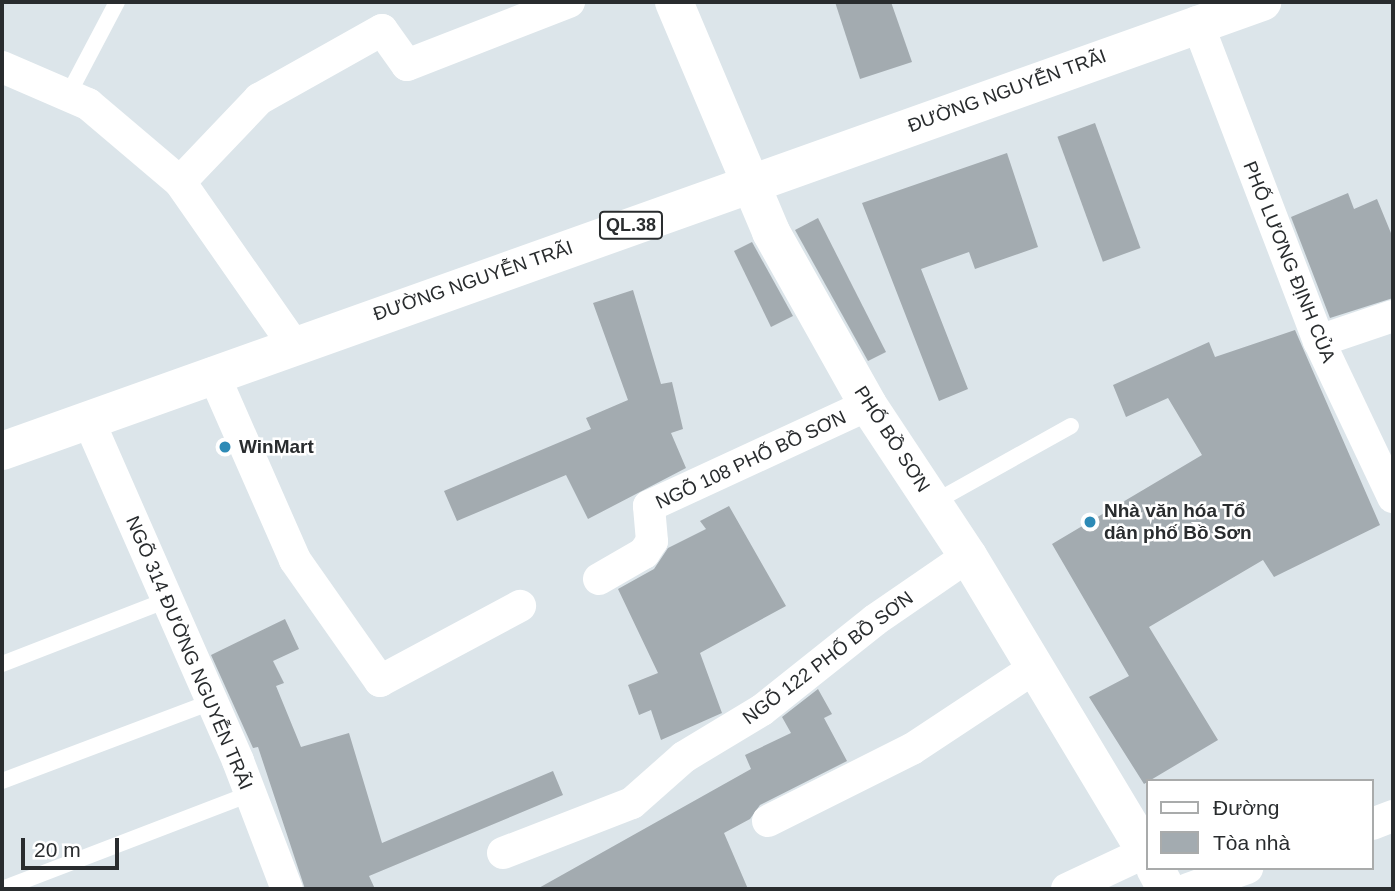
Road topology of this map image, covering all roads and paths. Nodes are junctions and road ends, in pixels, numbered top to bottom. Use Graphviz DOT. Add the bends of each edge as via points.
graph roads {
  1 [pos="117,2"];
  2 [pos="569,2"];
  3 [pos="674,2"];
  4 [pos="1262,2"];
  5 [pos="1197,22"];
  6 [pos="2,66"];
  7 [pos="68,95"];
  8 [pos="180,182"];
  9 [pos="748,183"];
  10 [pos="1393,316"];
  11 [pos="1319,341"];
  12 [pos="293,344"];
  13 [pos="213,373"];
  14 [pos="868,405"];
  15 [pos="89,419"];
  16 [pos="1071,426"];
  17 [pos="2,451"];
  18 [pos="1393,497"];
  19 [pos="933,503"];
  20 [pos="968,556"];
  21 [pos="599,579"];
  22 [pos="167,600"];
  23 [pos="520,607"];
  24 [pos="2,664"];
  25 [pos="1036,667"];
  26 [pos="211,702"];
  27 [pos="2,781"];
  28 [pos="250,794"];
  29 [pos="1393,816"];
  30 [pos="768,821"];
  31 [pos="1374,823"];
  32 [pos="1146,852"];
  33 [pos="503,853"];
  34 [pos="1146,860"];
  35 [pos="1156,870"];
  36 [pos="1241,870"];
  37 [pos="2,889"];
  38 [pos="286,889"];
  39 [pos="1067,889"];
  40 [pos="1166,889"];
  41 [pos="1188,889"];
  1 -- 7 [label="lane"];
  2 -- 8 [label="street" via="407,65 382,30 258,99"];
  3 -- 9 [label="main road, PHỐ BỒ SƠN"];
  4 -- 5 [label="main road, ĐƯỜNG NGUYỄN TRÃI / QL.38"];
  5 -- 9 [label="main road, ĐƯỜNG NGUYỄN TRÃI / QL.38"];
  5 -- 11 [label="street, PHỐ LƯƠNG ĐỊNH CỦA"];
  6 -- 7 [label="street"];
  7 -- 8 [label="street" via="88,104"];
  8 -- 12 [label="street"];
  9 -- 12 [label="main road, ĐƯỜNG NGUYỄN TRÃI / QL.38"];
  9 -- 14 [label="main road, PHỐ BỒ SƠN"];
  10 -- 11 [label="street"];
  11 -- 18 [label="street, PHỐ LƯƠNG ĐỊNH CỦA"];
  12 -- 13 [label="main road, ĐƯỜNG NGUYỄN TRÃI / QL.38"];
  13 -- 15 [label="main road, ĐƯỜNG NGUYỄN TRÃI / QL.38"];
  13 -- 23 [label="street" via="295,560 380,681"];
  14 -- 19 [label="main road, PHỐ BỒ SƠN"];
  14 -- 21 [label="street, NGÕ 108 PHỐ BỒ SƠN" via="649,506 652,541 644,553"];
  15 -- 17 [label="main road, ĐƯỜNG NGUYỄN TRÃI / QL.38"];
  15 -- 22 [label="street, NGÕ 314 ĐƯỜNG NGUYỄN TRÃI"];
  16 -- 19 [label="lane"];
  19 -- 20 [label="main road, PHỐ BỒ SƠN"];
  20 -- 25 [label="main road, PHỐ BỒ SƠN"];
  20 -- 33 [label="street, NGÕ 122 PHỐ BỒ SƠN" via="875,620 762,710 684,757 632,803"];
  22 -- 24 [label="lane"];
  22 -- 26 [label="street, NGÕ 314 ĐƯỜNG NGUYỄN TRÃI"];
  25 -- 30 [label="street" via="912,749"];
  25 -- 32 [label="main road, PHỐ BỒ SƠN"];
  26 -- 27 [label="lane"];
  26 -- 28 [label="street, NGÕ 314 ĐƯỜNG NGUYỄN TRÃI"];
  28 -- 37 [label="lane"];
  28 -- 38 [label="street, NGÕ 314 ĐƯỜNG NGUYỄN TRÃI"];
  29 -- 31 [label="street"];
  34 -- 39 [label="street"];
  35 -- 40 [label="main road, PHỐ BỒ SƠN"];
  36 -- 41 [label="street"];
}
